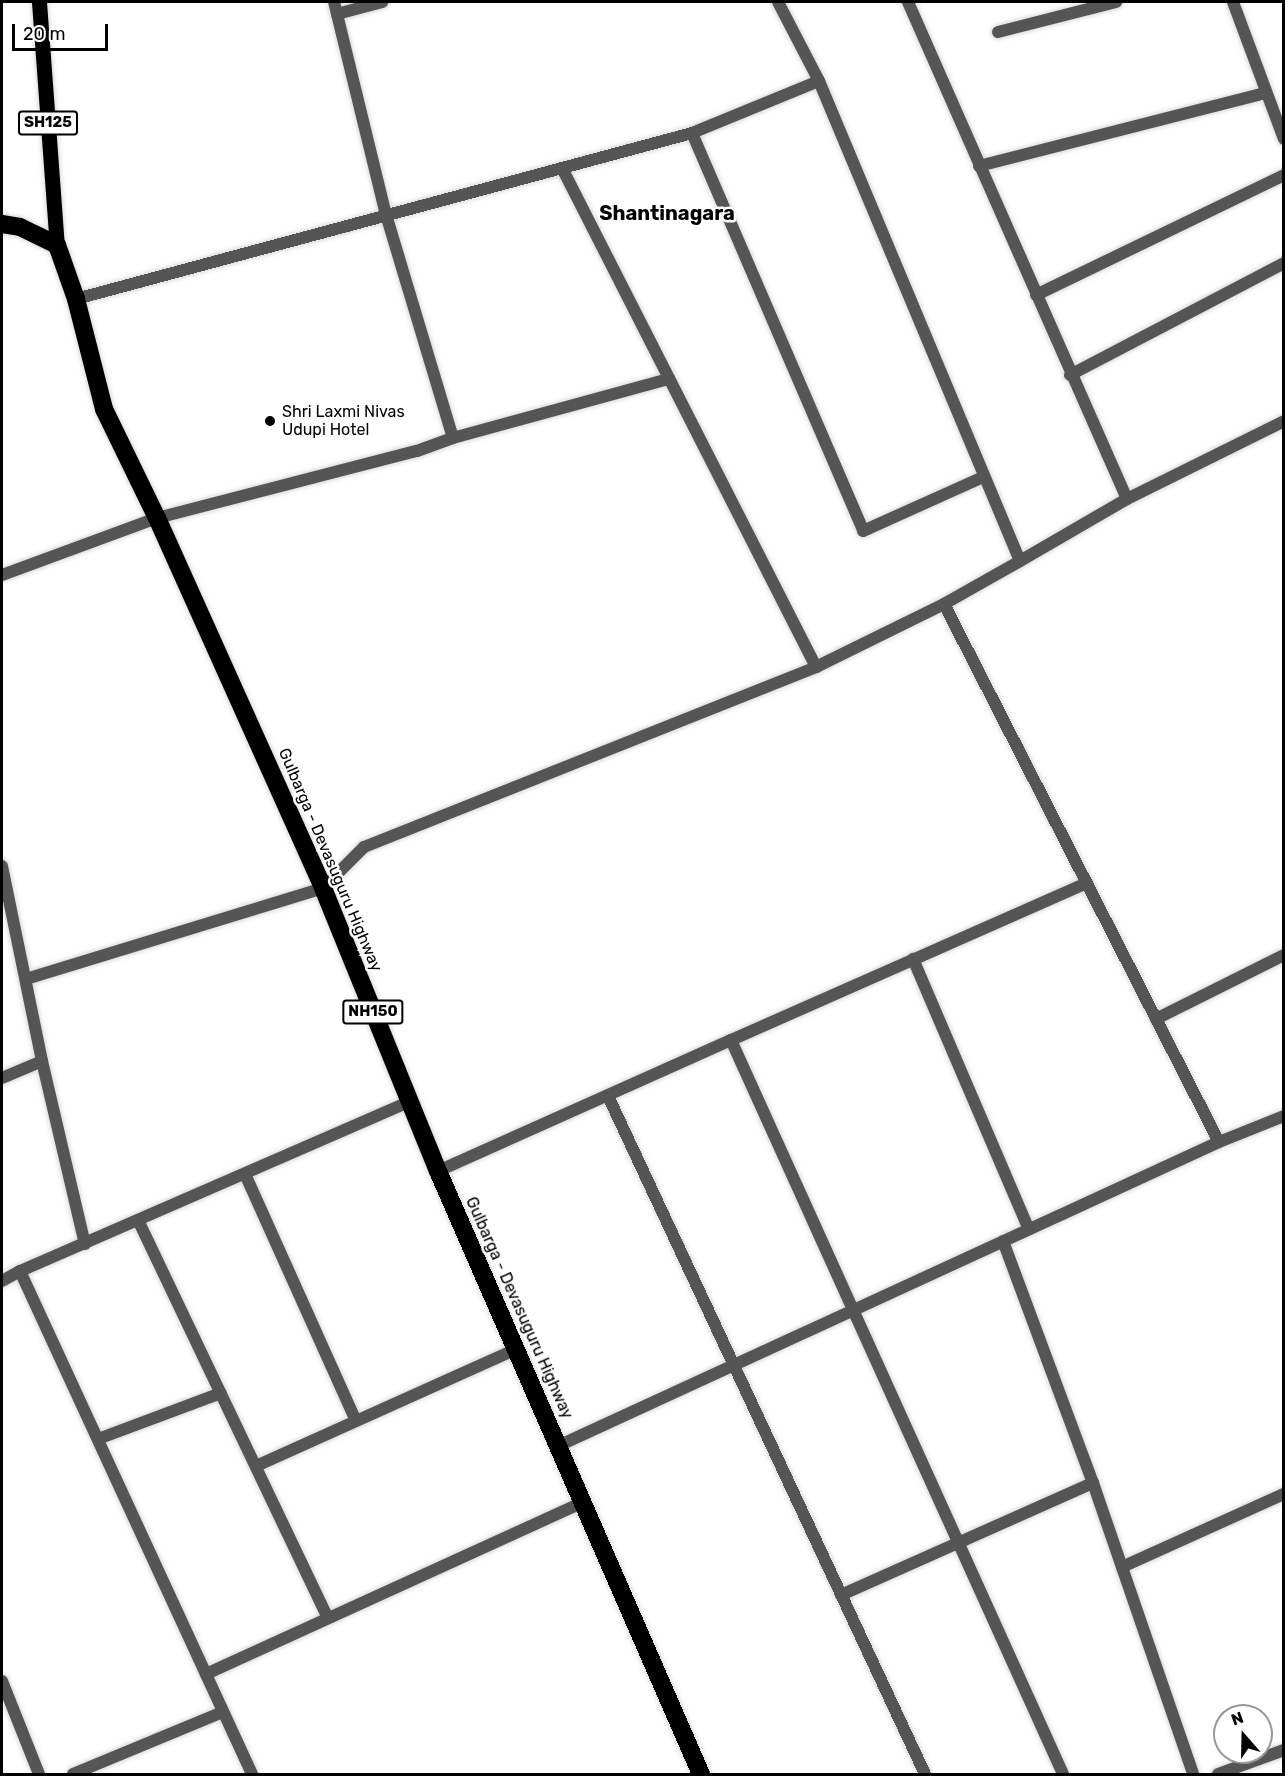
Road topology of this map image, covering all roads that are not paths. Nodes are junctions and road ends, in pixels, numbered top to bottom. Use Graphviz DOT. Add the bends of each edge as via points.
graph roads {
  1 [pos="39,2"];
  2 [pos="382,2"];
  3 [pos="778,2"];
  4 [pos="908,2"];
  5 [pos="1116,2"];
  6 [pos="1233,2"];
  7 [pos="336,8"];
  8 [pos="998,32"];
  9 [pos="819,81"];
  10 [pos="1265,93"];
  11 [pos="692,134"];
  12 [pos="1284,139"];
  13 [pos="980,166"];
  14 [pos="562,168"];
  15 [pos="1284,176"];
  16 [pos="386,215"];
  17 [pos="2,224"];
  18 [pos="57,245"];
  19 [pos="1284,262"];
  20 [pos="1035,295"];
  21 [pos="76,299"];
  22 [pos="1070,375"];
  23 [pos="669,379"];
  24 [pos="1284,421"];
  25 [pos="453,438"];
  26 [pos="983,477"];
  27 [pos="1127,500"];
  28 [pos="157,518"];
  29 [pos="1020,561"];
  30 [pos="2,575"];
  31 [pos="944,604"];
  32 [pos="816,667"];
  33 [pos="2,866"];
  34 [pos="1087,883"];
  35 [pos="323,888"];
  36 [pos="1284,955"];
  37 [pos="913,959"];
  38 [pos="26,979"];
  39 [pos="1156,1019"];
  40 [pos="731,1040"];
  41 [pos="42,1061"];
  42 [pos="2,1078"];
  43 [pos="608,1096"];
  44 [pos="409,1102"];
  45 [pos="1284,1116"];
  46 [pos="1219,1142"];
  47 [pos="438,1171"];
  48 [pos="245,1174"];
  49 [pos="138,1220"];
  50 [pos="1029,1229"];
  51 [pos="1004,1241"];
  52 [pos="85,1244"];
  53 [pos="20,1271"];
  54 [pos="2,1281"];
  55 [pos="854,1310"];
  56 [pos="516,1349"];
  57 [pos="733,1365"];
  58 [pos="220,1393"];
  59 [pos="355,1419"];
  60 [pos="98,1439"];
  61 [pos="558,1446"];
  62 [pos="256,1466"];
  63 [pos="1093,1483"];
  64 [pos="1284,1494"];
  65 [pos="582,1503"];
  66 [pos="958,1542"];
  67 [pos="1122,1567"];
  68 [pos="841,1595"];
  69 [pos="328,1618"];
  70 [pos="206,1674"];
  71 [pos="2,1681"];
  72 [pos="223,1712"];
  73 [pos="1284,1750"];
  74 [pos="39,1774"];
  75 [pos="73,1774"];
  76 [pos="252,1774"];
  77 [pos="700,1774"];
  78 [pos="925,1774"];
  79 [pos="1063,1774"];
  80 [pos="1193,1774"];
  81 [pos="1218,1774"];
  1 -- 18 [label="main road, SH125"];
  2 -- 7 [label="street"];
  3 -- 9 [label="street"];
  4 -- 13 [label="street"];
  5 -- 8 [label="street"];
  6 -- 10 [label="street"];
  7 -- 16 [label="street"];
  9 -- 11 [label="street"];
  9 -- 26 [label="street"];
  10 -- 12 [label="street"];
  10 -- 13 [label="street"];
  11 -- 14 [label="street"];
  11 -- 26 [label="street" via="863,531"];
  13 -- 20 [label="street"];
  14 -- 16 [label="street"];
  14 -- 23 [label="street"];
  15 -- 20 [label="street"];
  16 -- 21 [label="street"];
  16 -- 25 [label="street"];
  17 -- 18 [label="highway" via="20,226"];
  18 -- 21 [label="highway, Gulbarga - Devasuguru Highway / NH150"];
  19 -- 22 [label="street"];
  20 -- 22 [label="street"];
  21 -- 28 [label="highway, Gulbarga - Devasuguru Highway / NH150" via="104,409"];
  22 -- 27 [label="street"];
  23 -- 25 [label="street"];
  23 -- 32 [label="street"];
  24 -- 27 [label="street"];
  25 -- 28 [label="street" via="417,451"];
  26 -- 29 [label="street"];
  27 -- 29 [label="street"];
  28 -- 30 [label="street"];
  28 -- 35 [label="highway, Gulbarga - Devasuguru Highway / NH150"];
  29 -- 31 [label="street"];
  31 -- 32 [label="street"];
  31 -- 34 [label="street"];
  32 -- 35 [label="street" via="364,847"];
  33 -- 38 [label="street"];
  34 -- 37 [label="street"];
  34 -- 39 [label="street"];
  35 -- 38 [label="street"];
  35 -- 44 [label="highway, Gulbarga - Devasuguru Highway / NH150"];
  36 -- 39 [label="street"];
  37 -- 40 [label="street"];
  37 -- 50 [label="street"];
  38 -- 41 [label="street"];
  39 -- 46 [label="street"];
  40 -- 43 [label="street"];
  40 -- 55 [label="street"];
  41 -- 42 [label="street"];
  41 -- 52 [label="street"];
  43 -- 47 [label="street"];
  43 -- 57 [label="street"];
  44 -- 47 [label="highway, Gulbarga - Devasuguru Highway / NH150"];
  44 -- 48 [label="street"];
  45 -- 46 [label="street"];
  46 -- 50 [label="street"];
  47 -- 56 [label="highway, Gulbarga - Devasuguru Highway / NH150"];
  48 -- 49 [label="street"];
  48 -- 59 [label="street"];
  49 -- 52 [label="street"];
  49 -- 58 [label="street"];
  50 -- 51 [label="street"];
  51 -- 55 [label="street"];
  51 -- 63 [label="street"];
  52 -- 53 [label="street"];
  53 -- 54 [label="street"];
  53 -- 60 [label="street"];
  55 -- 57 [label="street"];
  55 -- 66 [label="street"];
  56 -- 59 [label="street"];
  56 -- 61 [label="highway, Gulbarga - Devasuguru Highway / NH150"];
  57 -- 61 [label="street"];
  57 -- 68 [label="street"];
  58 -- 60 [label="street"];
  58 -- 62 [label="street"];
  59 -- 62 [label="street"];
  60 -- 70 [label="street"];
  61 -- 65 [label="highway, Gulbarga - Devasuguru Highway / NH150"];
  62 -- 69 [label="street"];
  63 -- 66 [label="street"];
  63 -- 67 [label="street"];
  64 -- 67 [label="street"];
  65 -- 69 [label="street"];
  65 -- 77 [label="highway, Gulbarga - Devasuguru Highway / NH150"];
  66 -- 68 [label="street"];
  66 -- 79 [label="street"];
  67 -- 80 [label="street"];
  68 -- 78 [label="street"];
  69 -- 70 [label="street"];
  70 -- 72 [label="street"];
  71 -- 74 [label="street"];
  72 -- 75 [label="street"];
  72 -- 76 [label="street"];
  73 -- 81 [label="street"];
}
